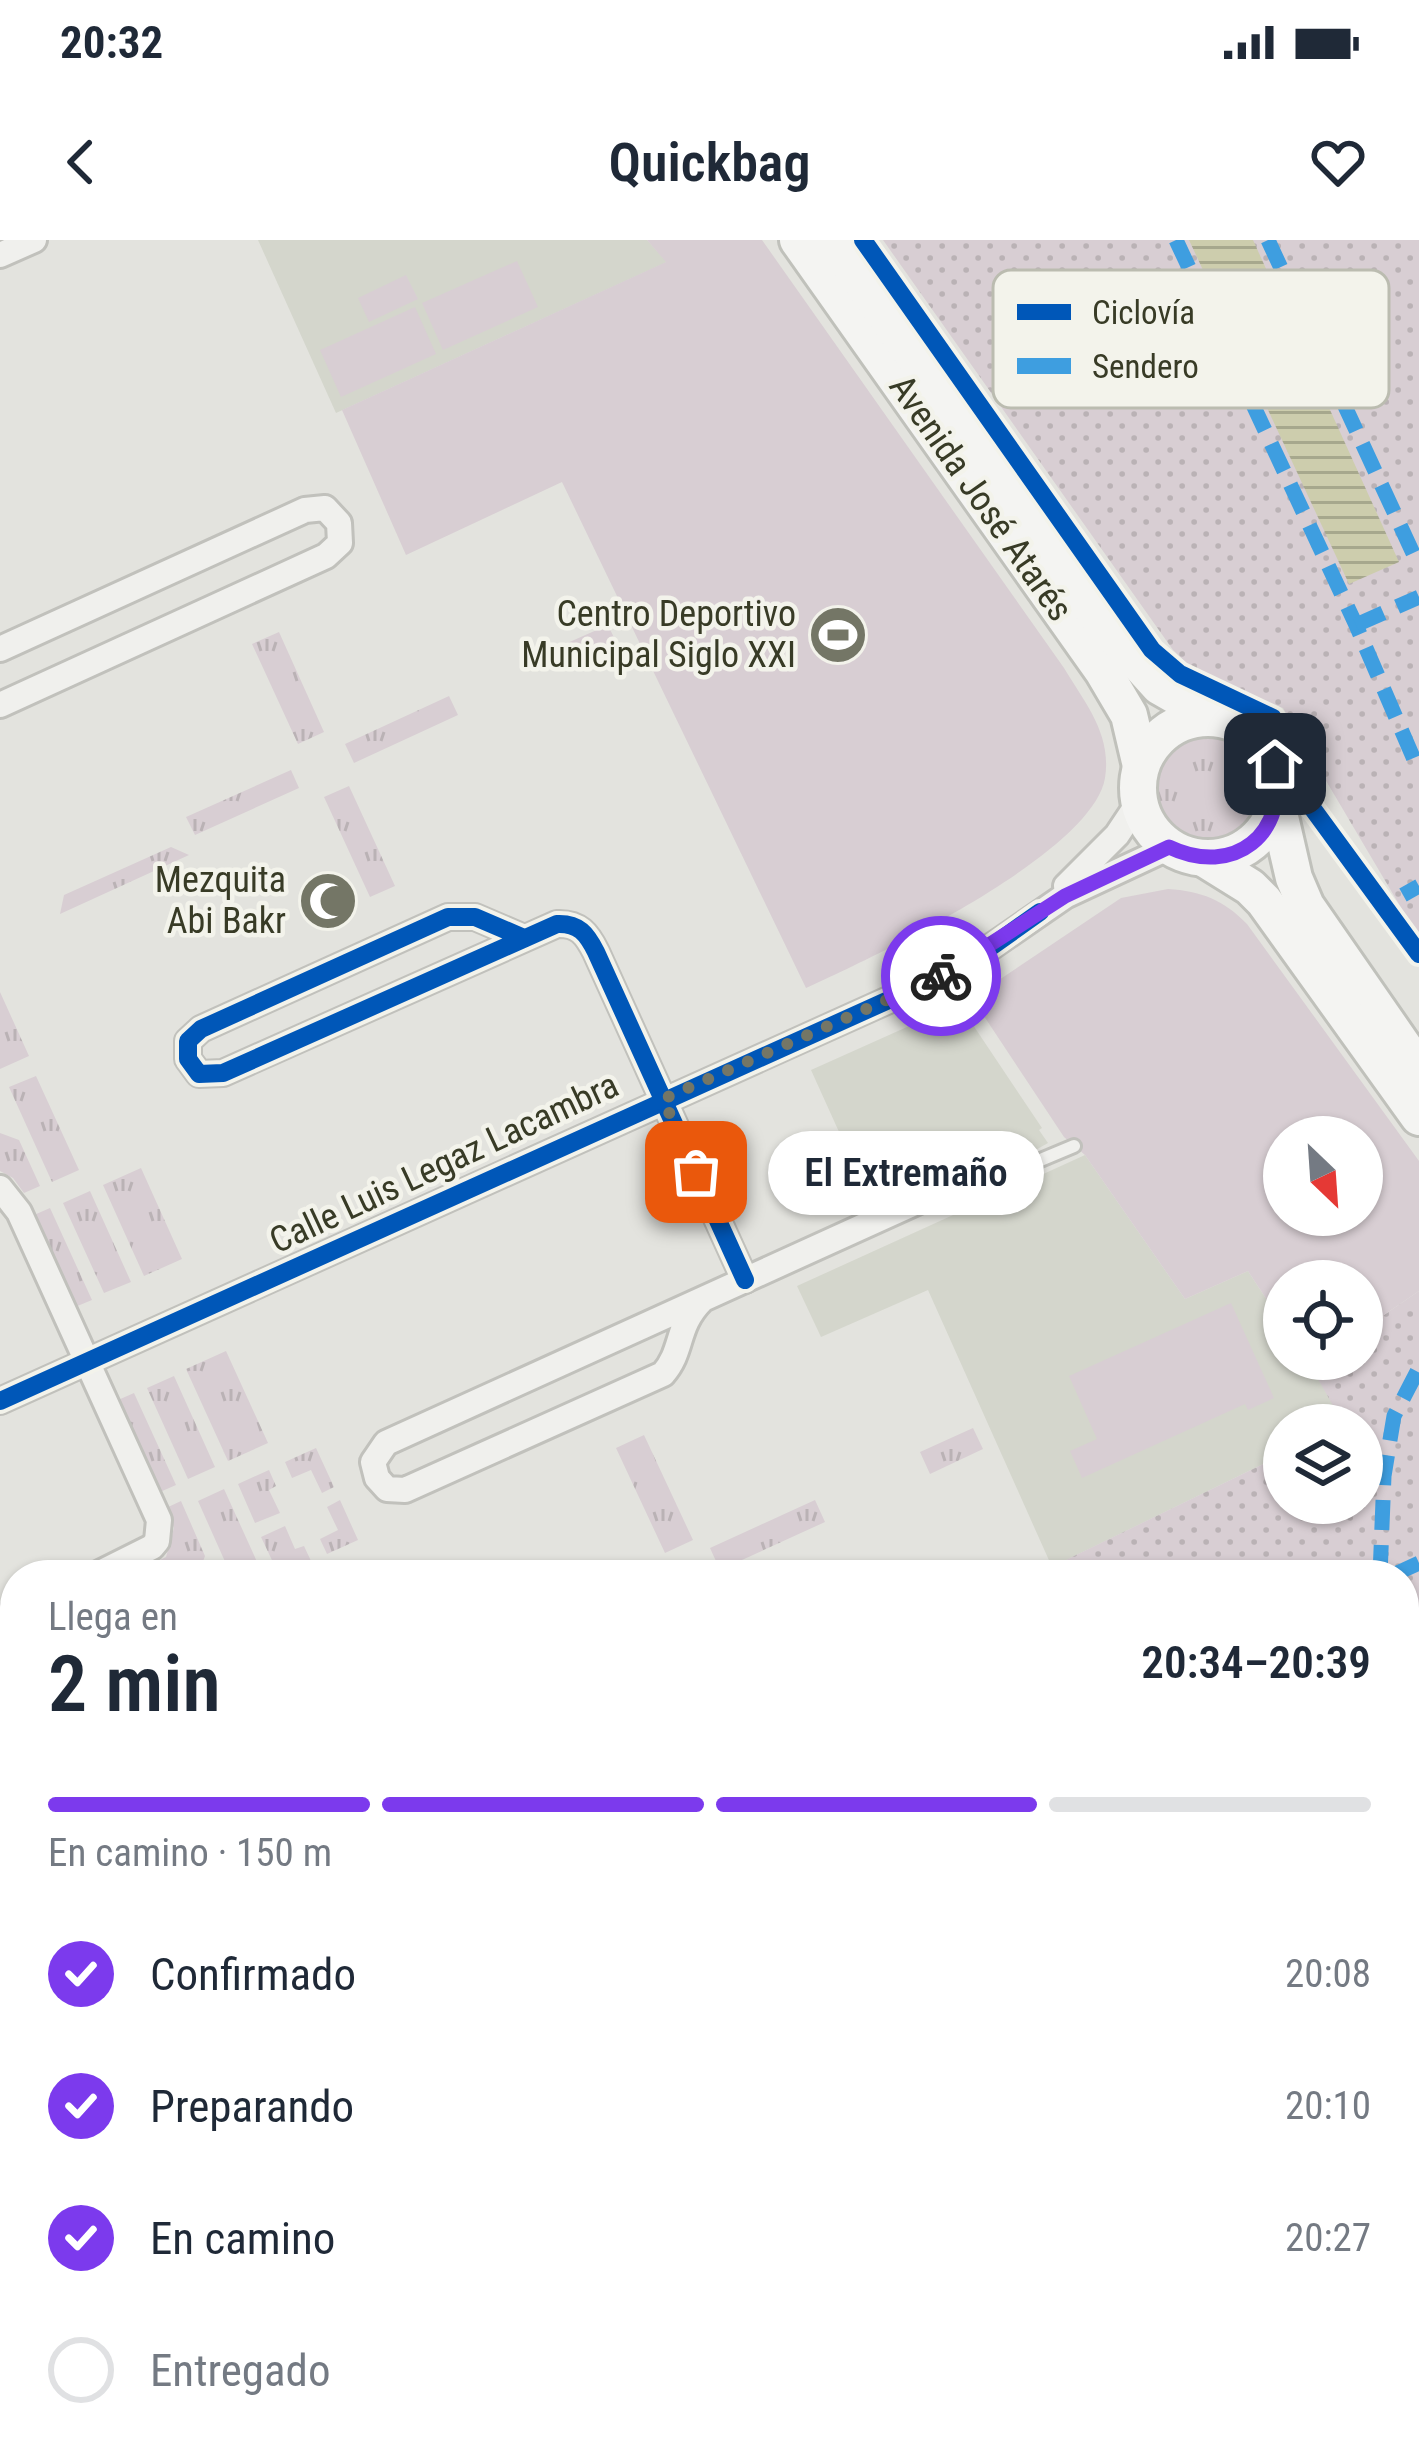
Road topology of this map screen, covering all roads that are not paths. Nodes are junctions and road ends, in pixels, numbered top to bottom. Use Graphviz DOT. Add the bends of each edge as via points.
graph roads {
  1 [pos="34,240"];
  2 [pos="798,240"];
  3 [pos="832,240"];
  4 [pos="0,255"];
  5 [pos="0,649"];
  6 [pos="0,705"];
  7 [pos="1215,718"];
  8 [pos="1140,784"];
  9 [pos="1277,804"];
  10 [pos="1169,847"];
  11 [pos="1205,859"];
  12 [pos="1040,912"];
  13 [pos="466,915"];
  14 [pos="524,938"];
  15 [pos="474,963"];
  16 [pos="1419,1069"];
  17 [pos="663,1099"];
  18 [pos="1419,1117"];
  19 [pos="1075,1146"];
  20 [pos="0,1188"];
  21 [pos="921,1200"];
  22 [pos="745,1280"];
  23 [pos="702,1300"];
  24 [pos="638,1327"];
  25 [pos="676,1346"];
  26 [pos="88,1362"];
  27 [pos="0,1401"];
  28 [pos="130,1560"];
  1 -- 4 [label="street"];
  2 -- 8 [label="main road, Avenida José Atarés" via="1103,671 1129,715"];
  3 -- 7 [label="main road, Avenida José Atarés" via="1103,624 1159,686"];
  5 -- 6 [label="street" via="305,510 325,508 339,523 340,543 326,556"];
  7 -- 8 [label="main road" via="1162,735"];
  7 -- 9 [label="main road" via="1266,747"];
  8 -- 10 [label="main road" via="1145,820"];
  8 -- 12 [label="street, Calle Luis Legaz Lacambra" via="1117,835"];
  9 -- 11 [label="main road" via="1243,850"];
  9 -- 16 [label="main road" via="1306,906"];
  10 -- 11 [label="main road"];
  10 -- 12 [label="street, Calle Luis Legaz Lacambra"];
  11 -- 18 [label="main road" via="1264,901"];
  12 -- 17 [label="street, Calle Luis Legaz Lacambra" via="942,975"];
  13 -- 14 [label="street"];
  13 -- 15 [label="street" via="483,936"];
  13 -- 15 [label="street" via="201,1028 188,1041 188,1059 199,1074 223,1073"];
  14 -- 15 [label="street"];
  14 -- 17 [label="street" via="566,924 588,937"];
  17 -- 22 [label="street"];
  17 -- 26 [label="street, Calle Luis Legaz Lacambra"];
  19 -- 21 [label="lane"];
  20 -- 26 [label="street" via="20,1212"];
  21 -- 22 [label="street"];
  22 -- 23 [label="street"];
  23 -- 24 [label="street"];
  23 -- 25 [label="street"];
  24 -- 25 [label="street" via="662,1331"];
  24 -- 25 [label="street" via="386,1443 373,1462 381,1484 405,1490 663,1374"];
  26 -- 27 [label="street, Calle Luis Legaz Lacambra"];
  26 -- 28 [label="street" via="158,1520 157,1541"];
}
